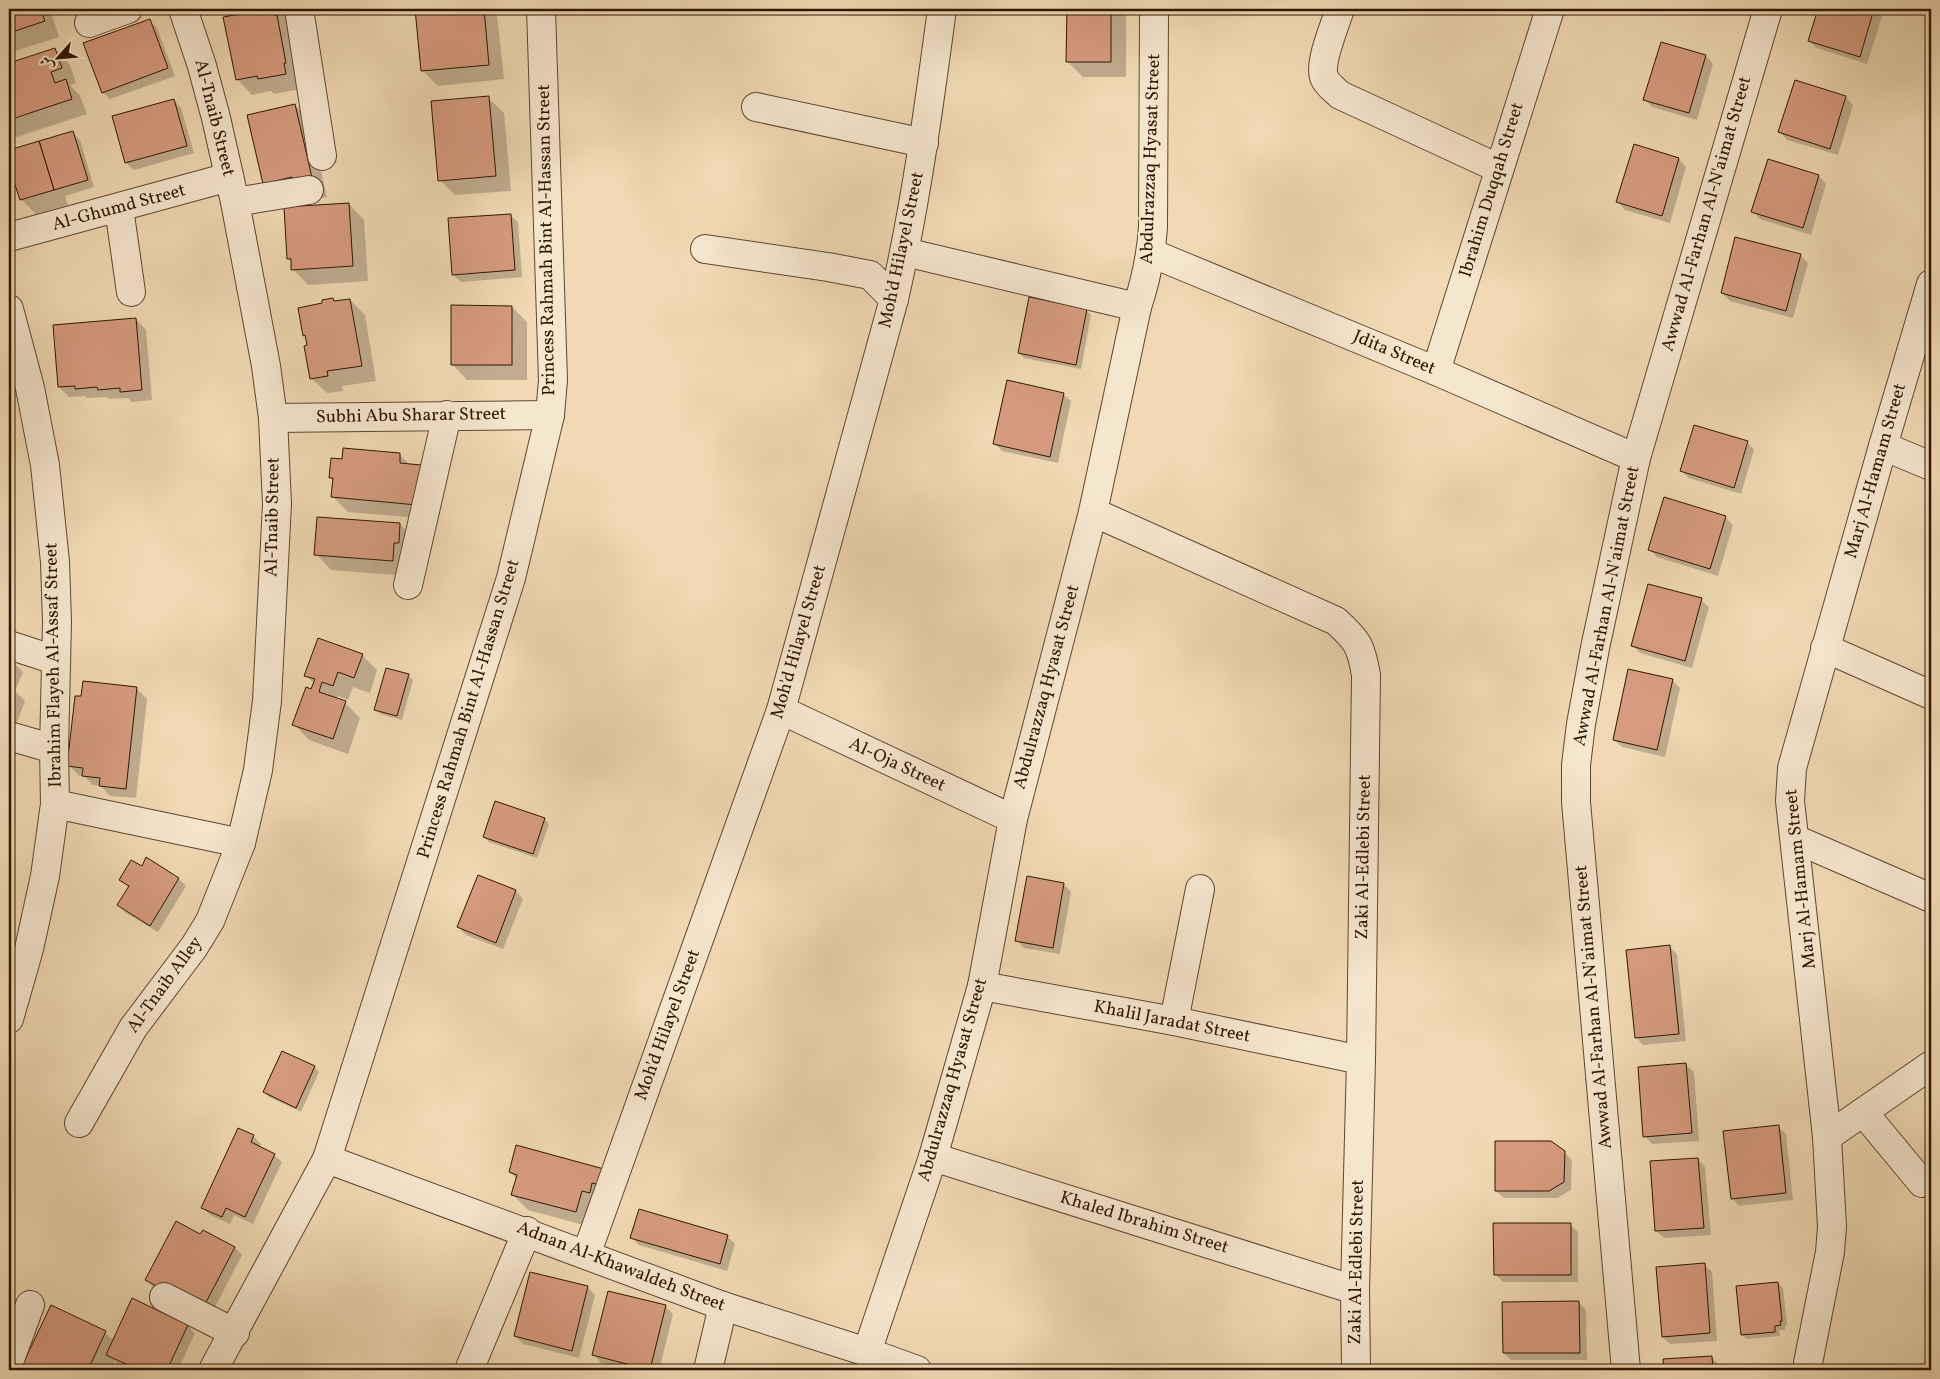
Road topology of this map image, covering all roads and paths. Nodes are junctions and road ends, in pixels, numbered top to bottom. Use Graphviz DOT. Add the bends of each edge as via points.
graph roads {
  1 [pos="128,9"];
  2 [pos="183,9"];
  3 [pos="299,9"];
  4 [pos="541,9"];
  5 [pos="942,9"];
  6 [pos="1154,9"];
  7 [pos="1340,9"];
  8 [pos="1550,9"];
  9 [pos="1768,9"];
  10 [pos="90,23"];
  11 [pos="756,108"];
  12 [pos="924,142"];
  13 [pos="322,156"];
  14 [pos="1498,168"];
  15 [pos="232,190"];
  16 [pos="309,190"];
  17 [pos="119,208"];
  18 [pos="9,238"];
  19 [pos="705,249"];
  20 [pos="905,252"];
  21 [pos="1151,253"];
  22 [pos="1931,284"];
  23 [pos="131,292"];
  24 [pos="894,299"];
  25 [pos="1137,307"];
  26 [pos="9,309"];
  27 [pos="1436,371"];
  28 [pos="447,415"];
  29 [pos="550,415"];
  30 [pos="273,418"];
  31 [pos="1883,446"];
  32 [pos="1636,458"];
  33 [pos="1931,466"];
  34 [pos="1094,512"];
  35 [pos="408,585"];
  36 [pos="9,645"];
  37 [pos="1825,648"];
  38 [pos="55,660"];
  39 [pos="1931,694"];
  40 [pos="781,710"];
  41 [pos="9,736"];
  42 [pos="54,749"];
  43 [pos="55,804"];
  44 [pos="1012,819"];
  45 [pos="1795,840"];
  46 [pos="241,843"];
  47 [pos="1200,889"];
  48 [pos="1931,898"];
  49 [pos="982,986"];
  50 [pos="9,1019"];
  51 [pos="1174,1021"];
  52 [pos="1362,1060"];
  53 [pos="1931,1065"];
  54 [pos="1864,1113"];
  55 [pos="79,1123"];
  56 [pos="1827,1137"];
  57 [pos="933,1157"];
  58 [pos="327,1159"];
  59 [pos="1922,1183"];
  60 [pos="527,1231"];
  61 [pos="586,1255"];
  62 [pos="1355,1290"];
  63 [pos="164,1297"];
  64 [pos="30,1305"];
  65 [pos="723,1306"];
  66 [pos="235,1333"];
  67 [pos="867,1352"];
  68 [pos="9,1362"];
  69 [pos="213,1370"];
  70 [pos="469,1370"];
  71 [pos="708,1370"];
  72 [pos="917,1370"];
  73 [pos="1356,1370"];
  74 [pos="1626,1370"];
  75 [pos="1809,1370"];
  1 -- 10 [label="street"];
  2 -- 15 [label="street, Al-Tnaib Street" via="205,75"];
  3 -- 13 [label="street"];
  4 -- 29 [label="street, Princess Rahmah Bint Al-Hassan Street" via="553,346"];
  5 -- 12 [label="street, Moh'd Hilayel Street"];
  6 -- 21 [label="street, Abdulrazzaq Hyasat Street"];
  7 -- 14 [label="street" via="1323,67 1324,77 1330,86 1340,94"];
  8 -- 14 [label="street, Ibrahim Duqqah Street"];
  9 -- 32 [label="street, Awwad Al-Farhan Al-N'aimat Street"];
  11 -- 12 [label="street"];
  12 -- 20 [label="street, Moh'd Hilayel Street"];
  14 -- 27 [label="street, Ibrahim Duqqah Street"];
  15 -- 16 [label="street, Al-Ghumd Street"];
  15 -- 17 [label="street, Al-Ghumd Street"];
  15 -- 30 [label="street, Al-Tnaib Street"];
  17 -- 18 [label="street, Al-Ghumd Street"];
  17 -- 23 [label="street"];
  19 -- 24 [label="street" via="870,276"];
  20 -- 24 [label="street, Moh'd Hilayel Street"];
  20 -- 25 [label="street"];
  21 -- 25 [label="street, Abdulrazzaq Hyasat Street"];
  21 -- 27 [label="street, Jdita Street"];
  22 -- 31 [label="street, Marj Al-Hamam Street"];
  24 -- 40 [label="street, Moh'd Hilayel Street"];
  25 -- 34 [label="street, Abdulrazzaq Hyasat Street"];
  26 -- 38 [label="street, Ibrahim Flayeh Al-Assaf Street" via="30,388 45,465 55,562"];
  27 -- 32 [label="street, Jdita Street"];
  28 -- 29 [label="street, Subhi Abu Sharar Street"];
  28 -- 30 [label="street, Subhi Abu Sharar Street"];
  28 -- 35 [label="street"];
  29 -- 58 [label="street, Princess Rahmah Bint Al-Hassan Street" via="511,578"];
  30 -- 46 [label="street, Al-Tnaib Street" via="277,504 267,701 258,770"];
  31 -- 33 [label="street"];
  31 -- 37 [label="street, Marj Al-Hamam Street"];
  32 -- 74 [label="street, Awwad Al-Farhan Al-N'aimat Street" via="1580,724 1576,765 1576,802"];
  34 -- 44 [label="street, Abdulrazzaq Hyasat Street"];
  34 -- 52 [label="street, Zaki Al-Edlebi Street" via="1310,608 1336,621 1356,638 1366,675"];
  36 -- 38 [label="street"];
  37 -- 39 [label="street"];
  37 -- 45 [label="street, Marj Al-Hamam Street" via="1792,768 1790,801"];
  38 -- 42 [label="street, Ibrahim Flayeh Al-Assaf Street"];
  40 -- 44 [label="street, Al-Oja Street"];
  40 -- 61 [label="street, Moh'd Hilayel Street"];
  41 -- 42 [label="street"];
  42 -- 43 [label="street, Ibrahim Flayeh Al-Assaf Street"];
  43 -- 46 [label="street"];
  43 -- 50 [label="street, Ibrahim Flayeh Al-Assaf Street" via="45,876"];
  44 -- 49 [label="street, Abdulrazzaq Hyasat Street"];
  45 -- 48 [label="street"];
  45 -- 56 [label="street, Marj Al-Hamam Street"];
  46 -- 55 [label="street, Al-Tnaib Alley" via="210,921 133,1028"];
  47 -- 51 [label="street"];
  49 -- 51 [label="street, Khalil Jaradat Street"];
  49 -- 57 [label="street, Abdulrazzaq Hyasat Street"];
  51 -- 52 [label="street, Khalil Jaradat Street"];
  52 -- 62 [label="street, Zaki Al-Edlebi Street"];
  53 -- 54 [label="street"];
  54 -- 56 [label="street"];
  54 -- 59 [label="street"];
  56 -- 75 [label="street, Marj Al-Hamam Street" via="1832,1227"];
  57 -- 62 [label="street, Khaled Ibrahim Street"];
  57 -- 67 [label="street, Abdulrazzaq Hyasat Street"];
  58 -- 60 [label="street, Adnan Al-Khawaldeh Street"];
  58 -- 66 [label="street, Princess Rahmah Bint Al-Hassan Street"];
  60 -- 61 [label="street, Adnan Al-Khawaldeh Street"];
  60 -- 70 [label="street"];
  61 -- 65 [label="street, Adnan Al-Khawaldeh Street"];
  62 -- 73 [label="street, Zaki Al-Edlebi Street"];
  63 -- 66 [label="street"];
  64 -- 68 [label="street"];
  65 -- 67 [label="street, Adnan Al-Khawaldeh Street"];
  65 -- 71 [label="street"];
  66 -- 69 [label="street, Princess Rahmah Bint Al-Hassan Street"];
  67 -- 72 [label="street, Adnan Al-Khawaldeh Street"];
}
